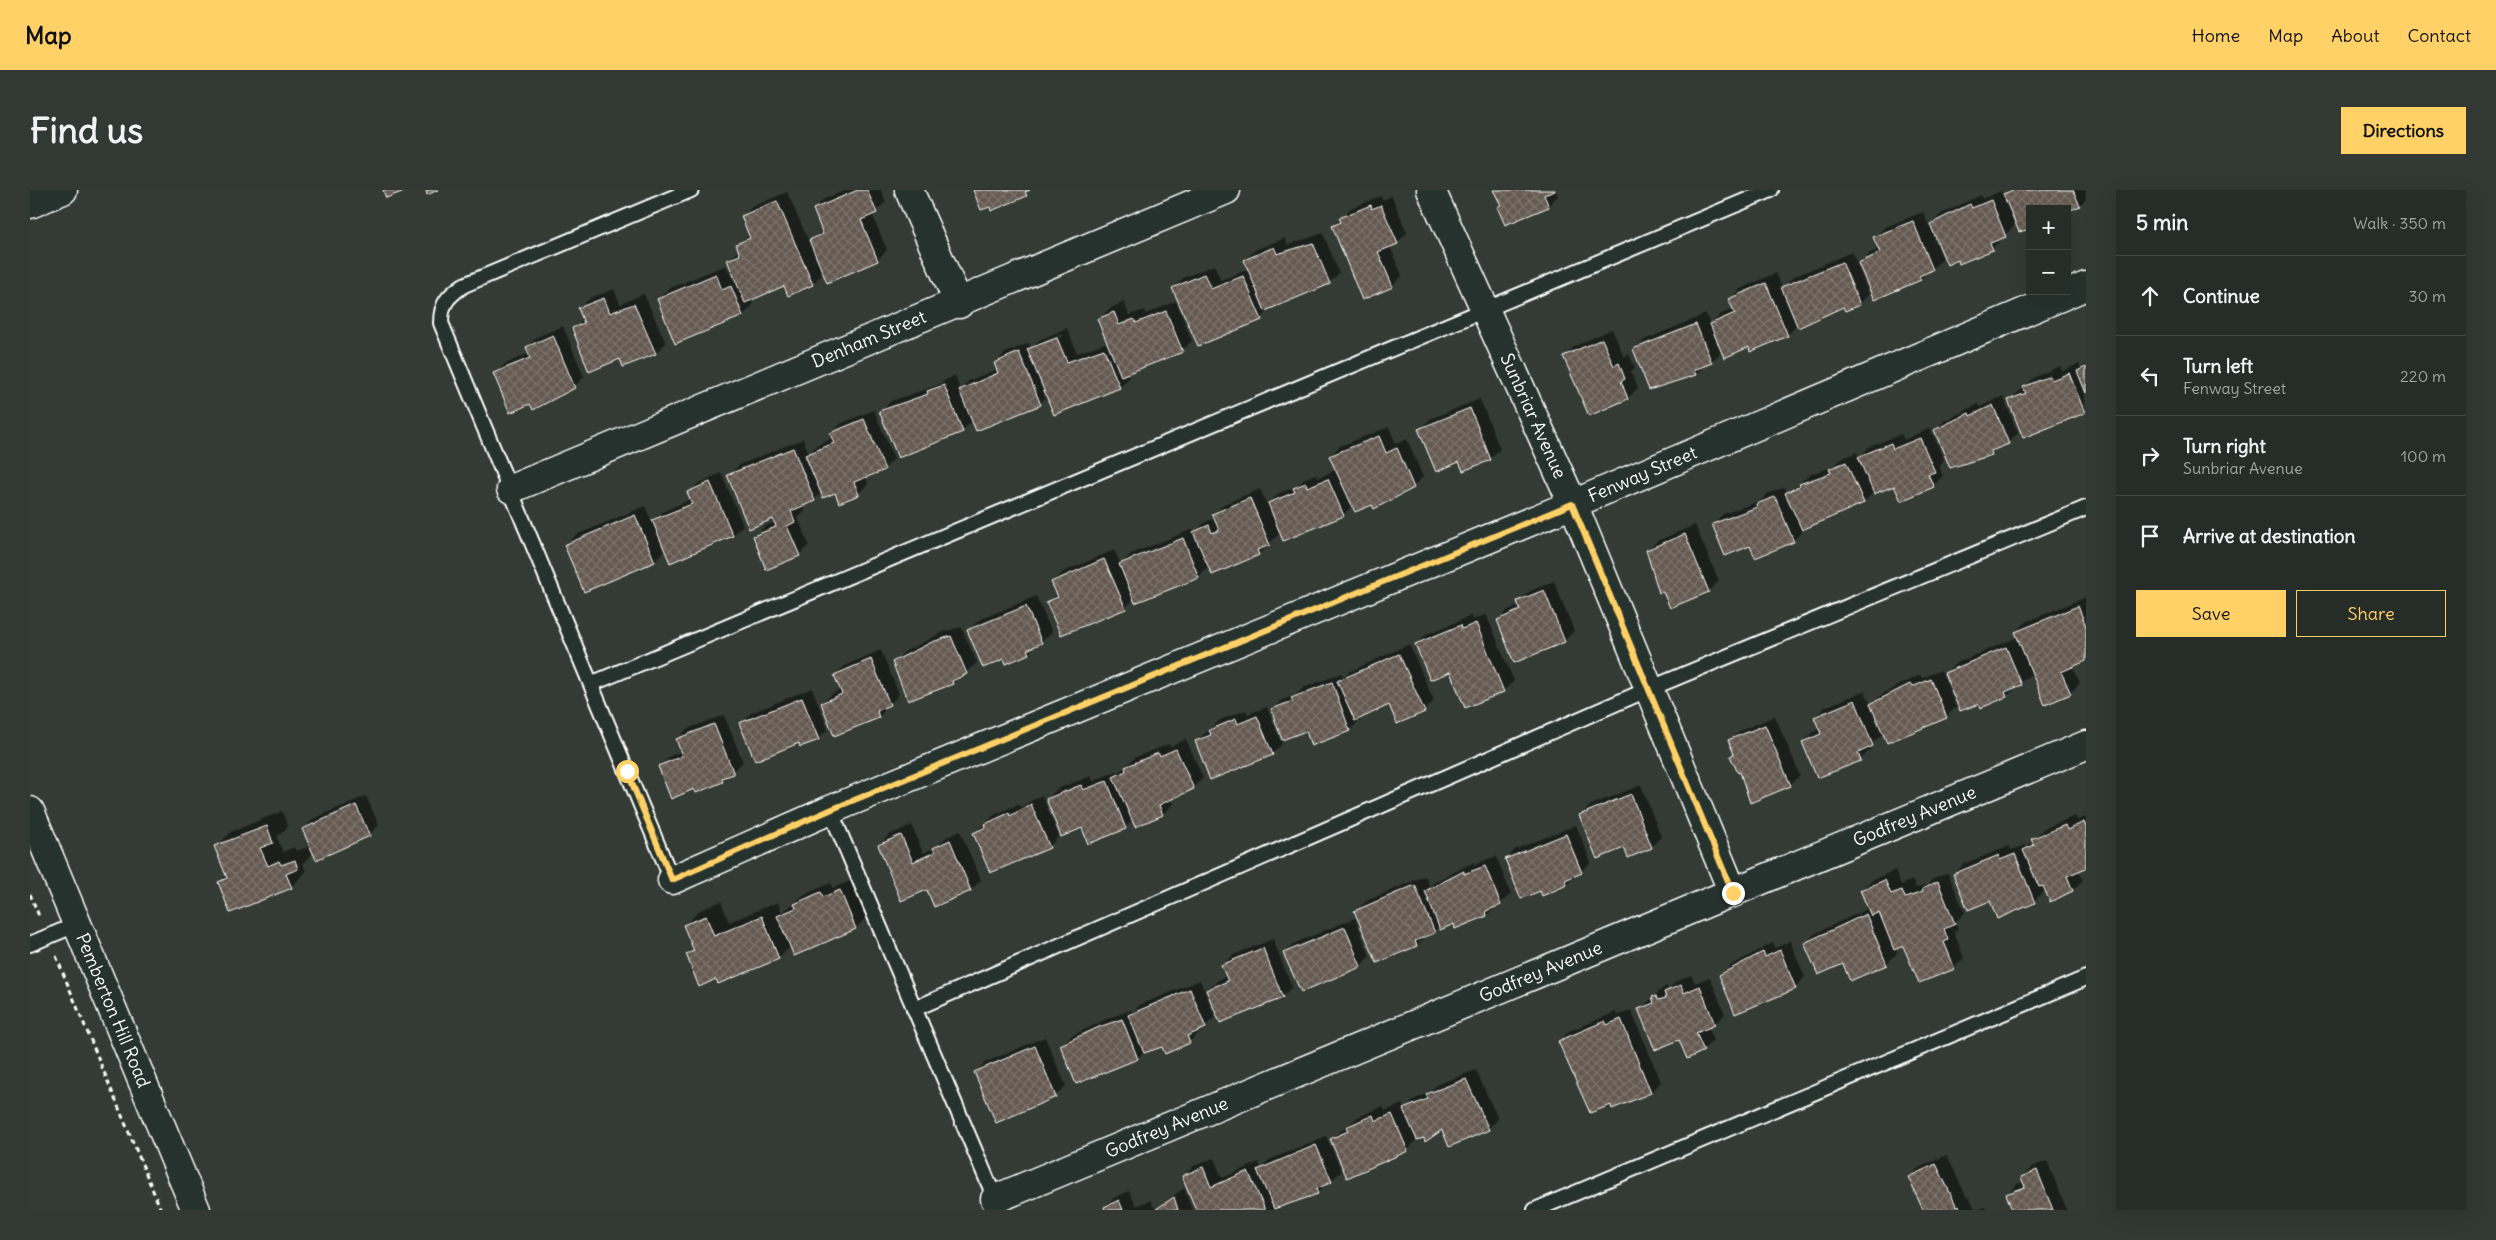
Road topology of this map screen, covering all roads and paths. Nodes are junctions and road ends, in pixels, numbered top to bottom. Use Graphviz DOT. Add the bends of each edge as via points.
graph roads {
  1 [pos="63,190"];
  2 [pos="690,190"];
  3 [pos="910,190"];
  4 [pos="1226,190"];
  5 [pos="1430,190"];
  6 [pos="1770,190"];
  7 [pos="30,204"];
  8 [pos="2086,286"];
  9 [pos="959,304"];
  10 [pos="1483,310"];
  11 [pos="511,489"];
  12 [pos="1572,504"];
  13 [pos="2086,508"];
  14 [pos="592,684"];
  15 [pos="1649,689"];
  16 [pos="2086,745"];
  17 [pos="830,810"];
  18 [pos="30,811"];
  19 [pos="672,880"];
  20 [pos="1733,893"];
  21 [pos="30,894"];
  22 [pos="78,924"];
  23 [pos="48,937"];
  24 [pos="30,944"];
  25 [pos="2086,978"];
  26 [pos="914,1009"];
  27 [pos="997,1204"];
  28 [pos="161,1210"];
  29 [pos="196,1210"];
  30 [pos="1535,1210"];
  1 -- 7 [label="street"];
  2 -- 11 [label="lane" via="464,285 448,296 441,308 442,323"];
  3 -- 9 [label="street"];
  4 -- 9 [label="street, Denham Street"];
  5 -- 10 [label="street, Sunbriar Avenue"];
  6 -- 10 [label="lane"];
  8 -- 12 [label="street, Fenway Street"];
  9 -- 11 [label="street, Denham Street"];
  10 -- 12 [label="street, Sunbriar Avenue"];
  10 -- 14 [label="lane"];
  11 -- 14 [label="lane"];
  12 -- 15 [label="street, Sunbriar Avenue"];
  12 -- 17 [label="street, Fenway Street"];
  13 -- 15 [label="lane"];
  14 -- 19 [label="lane"];
  15 -- 20 [label="street, Sunbriar Avenue"];
  15 -- 26 [label="lane"];
  16 -- 20 [label="street, Godfrey Avenue"];
  17 -- 19 [label="street, Fenway Street"];
  17 -- 26 [label="lane"];
  18 -- 22 [label="street, Pemberton Hill Road"];
  20 -- 27 [label="street, Godfrey Avenue"];
  21 -- 23 [label="path"];
  22 -- 23 [label="lane"];
  22 -- 29 [label="street, Pemberton Hill Road"];
  23 -- 24 [label="lane"];
  23 -- 28 [label="path"];
  25 -- 30 [label="lane"];
  26 -- 27 [label="lane"];
}
